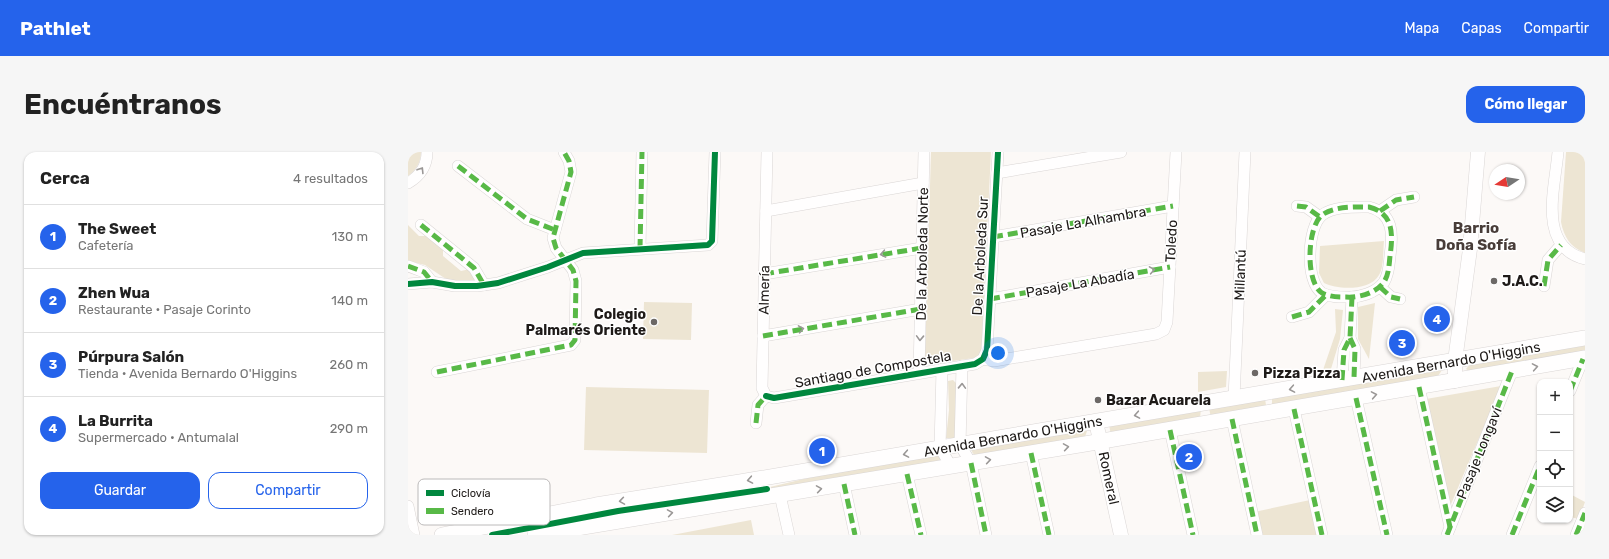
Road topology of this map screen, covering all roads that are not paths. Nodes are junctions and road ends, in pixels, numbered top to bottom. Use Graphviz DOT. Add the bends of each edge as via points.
graph roads {
  1 [pos="427,152"];
  2 [pos="564,152"];
  3 [pos="642,152"];
  4 [pos="715,152"];
  5 [pos="767,152"];
  6 [pos="924,152"];
  7 [pos="998,152"];
  8 [pos="1121,152"];
  9 [pos="1176,152"];
  10 [pos="1245,152"];
  11 [pos="1478,152"];
  12 [pos="1558,152"];
  13 [pos="458,166"];
  14 [pos="997,172"];
  15 [pos="408,183"];
  16 [pos="924,183"];
  17 [pos="1414,197"];
  18 [pos="1173,206"];
  19 [pos="1297,206"];
  20 [pos="1380,210"];
  21 [pos="766,211"];
  22 [pos="1320,217"];
  23 [pos="421,225"];
  24 [pos="555,230"];
  25 [pos="993,237"];
  26 [pos="1562,245"];
  27 [pos="922,248"];
  28 [pos="640,249"];
  29 [pos="1585,259"];
  30 [pos="563,260"];
  31 [pos="408,266"];
  32 [pos="1170,267"];
  33 [pos="764,274"];
  34 [pos="432,282"];
  35 [pos="408,284"];
  36 [pos="484,285"];
  37 [pos="1544,286"];
  38 [pos="1380,287"];
  39 [pos="1326,295"];
  40 [pos="990,298"];
  41 [pos="1352,298"];
  42 [pos="1400,299"];
  43 [pos="920,309"];
  44 [pos="1292,317"];
  45 [pos="1164,330"];
  46 [pos="763,336"];
  47 [pos="1585,338"];
  48 [pos="919,356"];
  49 [pos="1584,358"];
  50 [pos="983,360"];
  51 [pos="1455,361"];
  52 [pos="962,366"];
  53 [pos="937,370"];
  54 [pos="1512,371"];
  55 [pos="436,372"];
  56 [pos="919,373"];
  57 [pos="1348,379"];
  58 [pos="1455,381"];
  59 [pos="1573,385"];
  60 [pos="1419,388"];
  61 [pos="1266,393"];
  62 [pos="766,396"];
  63 [pos="1234,398"];
  64 [pos="1356,398"];
  65 [pos="1210,402"];
  66 [pos="1294,408"];
  67 [pos="1268,413"];
  68 [pos="1232,419"];
  69 [pos="1096,422"];
  70 [pos="756,423"];
  71 [pos="1204,424"];
  72 [pos="1170,430"];
  73 [pos="1100,441"];
  74 [pos="960,445"];
  75 [pos="940,448"];
  76 [pos="1031,453"];
  77 [pos="971,463"];
  78 [pos="952,466"];
  79 [pos="1537,473"];
  80 [pos="907,474"];
  81 [pos="780,475"];
  82 [pos="844,484"];
  83 [pos="780,495"];
  84 [pos="766,498"];
  85 [pos="408,506"];
  86 [pos="1585,513"];
  87 [pos="550,514"];
  88 [pos="493,525"];
  89 [pos="1448,531"];
  90 [pos="414,535"];
  91 [pos="442,535"];
  92 [pos="535,535"];
  93 [pos="789,535"];
  94 [pos="855,535"];
  95 [pos="920,535"];
  96 [pos="986,535"];
  97 [pos="1049,535"];
  98 [pos="1121,535"];
  99 [pos="1193,535"];
  100 [pos="1257,535"];
  101 [pos="1322,535"];
  102 [pos="1387,535"];
  103 [pos="1512,535"];
  104 [pos="1576,535"];
  15 -- 1 [label="street, one-way" via="423,170"];
  2 -- 24 [label="street" via="571,172"];
  3 -- 28 [label="street"];
  4 -- 28 [label="street" via="712,241 708,245"];
  5 -- 21 [label="street, Almería"];
  6 -- 16 [label="street, De la Arboleda Norte"];
  7 -- 14 [label="street, De la Arboleda Sur"];
  8 -- 14 [label="street"];
  9 -- 18 [label="street, Toledo"];
  10 -- 63 [label="street, Millantú"];
  11 -- 51 [label="street" via="1470,248"];
  12 -- 26 [label="street" via="1552,221 1554,233"];
  13 -- 24 [label="street" via="527,219"];
  14 -- 25 [label="street, De la Arboleda Sur"];
  16 -- 21 [label="street"];
  16 -- 27 [label="street, De la Arboleda Norte"];
  17 -- 20 [label="street" via="1396,200"];
  18 -- 25 [label="street, Pasaje La Alhambra"];
  18 -- 32 [label="street, Toledo"];
  19 -- 22 [label="street" via="1306,207"];
  20 -- 22 [label="street" via="1369,207 1336,209"];
  20 -- 38 [label="street" via="1389,220 1392,239 1389,270"];
  21 -- 33 [label="street, Almería"];
  22 -- 39 [label="street" via="1312,235 1311,275 1316,287"];
  23 -- 36 [label="street" via="474,268"];
  24 -- 30 [label="street" via="553,238"];
  25 -- 40 [label="street, De la Arboleda Sur"];
  26 -- 29 [label="street" via="1573,255"];
  26 -- 37 [label="street" via="1548,260"];
  27 -- 33 [label="street, one-way"];
  27 -- 43 [label="street, De la Arboleda Norte"];
  28 -- 30 [label="street" via="583,253"];
  30 -- 36 [label="street" via="498,283"];
  30 -- 55 [label="street" via="572,270 576,281 575,340 571,345"];
  31 -- 34 [label="street" via="424,272"];
  40 -- 32 [label="street, Pasaje La Abadía, one-way"];
  32 -- 45 [label="street, Toledo" via="1167,322"];
  33 -- 46 [label="street, Almería"];
  34 -- 35 [label="street"];
  34 -- 36 [label="street" via="455,286"];
  38 -- 41 [label="street"];
  38 -- 42 [label="street" via="1391,297"];
  39 -- 41 [label="street"];
  39 -- 44 [label="street" via="1309,312"];
  40 -- 50 [label="street, De la Arboleda Sur" via="987,353"];
  41 -- 57 [label="street" via="1350,338 1355,349"];
  46 -- 43 [label="street, one-way"];
  43 -- 48 [label="street, De la Arboleda Norte, one-way"];
  45 -- 50 [label="street, Santiago de Compostela" via="1156,334 994,361"];
  46 -- 62 [label="street, Almería" via="762,388"];
  47 -- 51 [label="main road, Avenida Bernardo O'Higgins"];
  48 -- 53 [label="street"];
  48 -- 56 [label="street, De la Arboleda Norte"];
  54 -- 49 [label="main road, Avenida Bernardo O'Higgins, one-way"];
  49 -- 59 [label="street"];
  50 -- 52 [label="street, Santiago de Compostela"];
  51 -- 57 [label="main road, Avenida Bernardo O'Higgins"];
  51 -- 58 [label="street"];
  52 -- 53 [label="street, Santiago de Compostela"];
  74 -- 52 [label="street, one-way"];
  53 -- 56 [label="street, Santiago de Compostela"];
  53 -- 75 [label="street"];
  54 -- 58 [label="main road, Avenida Bernardo O'Higgins"];
  54 -- 89 [label="street, Pasaje Longaví"];
  56 -- 62 [label="street, Santiago de Compostela" via="774,398"];
  57 -- 61 [label="main road, Avenida Bernardo O'Higgins, one-way"];
  58 -- 60 [label="main road, Avenida Bernardo O'Higgins"];
  64 -- 60 [label="main road, Avenida Bernardo O'Higgins, one-way"];
  60 -- 89 [label="street"];
  61 -- 63 [label="main road, Avenida Bernardo O'Higgins"];
  61 -- 67 [label="main road" via="1270,402"];
  62 -- 70 [label="street" via="758,405"];
  63 -- 65 [label="main road, Avenida Bernardo O'Higgins"];
  64 -- 66 [label="main road, Avenida Bernardo O'Higgins"];
  64 -- 102 [label="street"];
  65 -- 69 [label="main road, Avenida Bernardo O'Higgins, one-way"];
  65 -- 71 [label="main road"];
  66 -- 67 [label="main road, Avenida Bernardo O'Higgins"];
  66 -- 101 [label="street"];
  67 -- 68 [label="main road, Avenida Bernardo O'Higgins"];
  68 -- 71 [label="main road, Avenida Bernardo O'Higgins"];
  68 -- 100 [label="street"];
  69 -- 73 [label="street, Romeral"];
  69 -- 74 [label="main road, Avenida Bernardo O'Higgins"];
  71 -- 72 [label="main road, Avenida Bernardo O'Higgins"];
  72 -- 73 [label="main road, Avenida Bernardo O'Higgins"];
  72 -- 99 [label="street"];
  76 -- 73 [label="main road, Avenida Bernardo O'Higgins, one-way"];
  73 -- 98 [label="street, Romeral"];
  74 -- 75 [label="main road, Avenida Bernardo O'Higgins"];
  74 -- 77 [label="street"];
  75 -- 78 [label="street"];
  75 -- 81 [label="main road, Avenida Bernardo O'Higgins, one-way"];
  77 -- 76 [label="main road, Avenida Bernardo O'Higgins, one-way"];
  76 -- 97 [label="street"];
  77 -- 78 [label="main road, Avenida Bernardo O'Higgins"];
  77 -- 96 [label="street"];
  78 -- 80 [label="main road, Avenida Bernardo O'Higgins"];
  79 -- 103 [label="street"];
  80 -- 82 [label="main road, Avenida Bernardo O'Higgins"];
  80 -- 95 [label="street"];
  81 -- 84 [label="main road" via="769,484"];
  81 -- 87 [label="main road, Avenida Bernardo O'Higgins, one-way"];
  83 -- 82 [label="main road, Avenida Bernardo O'Higgins, one-way"];
  82 -- 94 [label="street"];
  83 -- 84 [label="main road, Avenida Bernardo O'Higgins"];
  83 -- 93 [label="street"];
  92 -- 84 [label="main road, Avenida Bernardo O'Higgins, one-way"];
  85 -- 90 [label="street"];
  86 -- 104 [label="street"];
  88 -- 91 [label="main road, Avenida Bernardo O'Higgins, one-way"];
}
